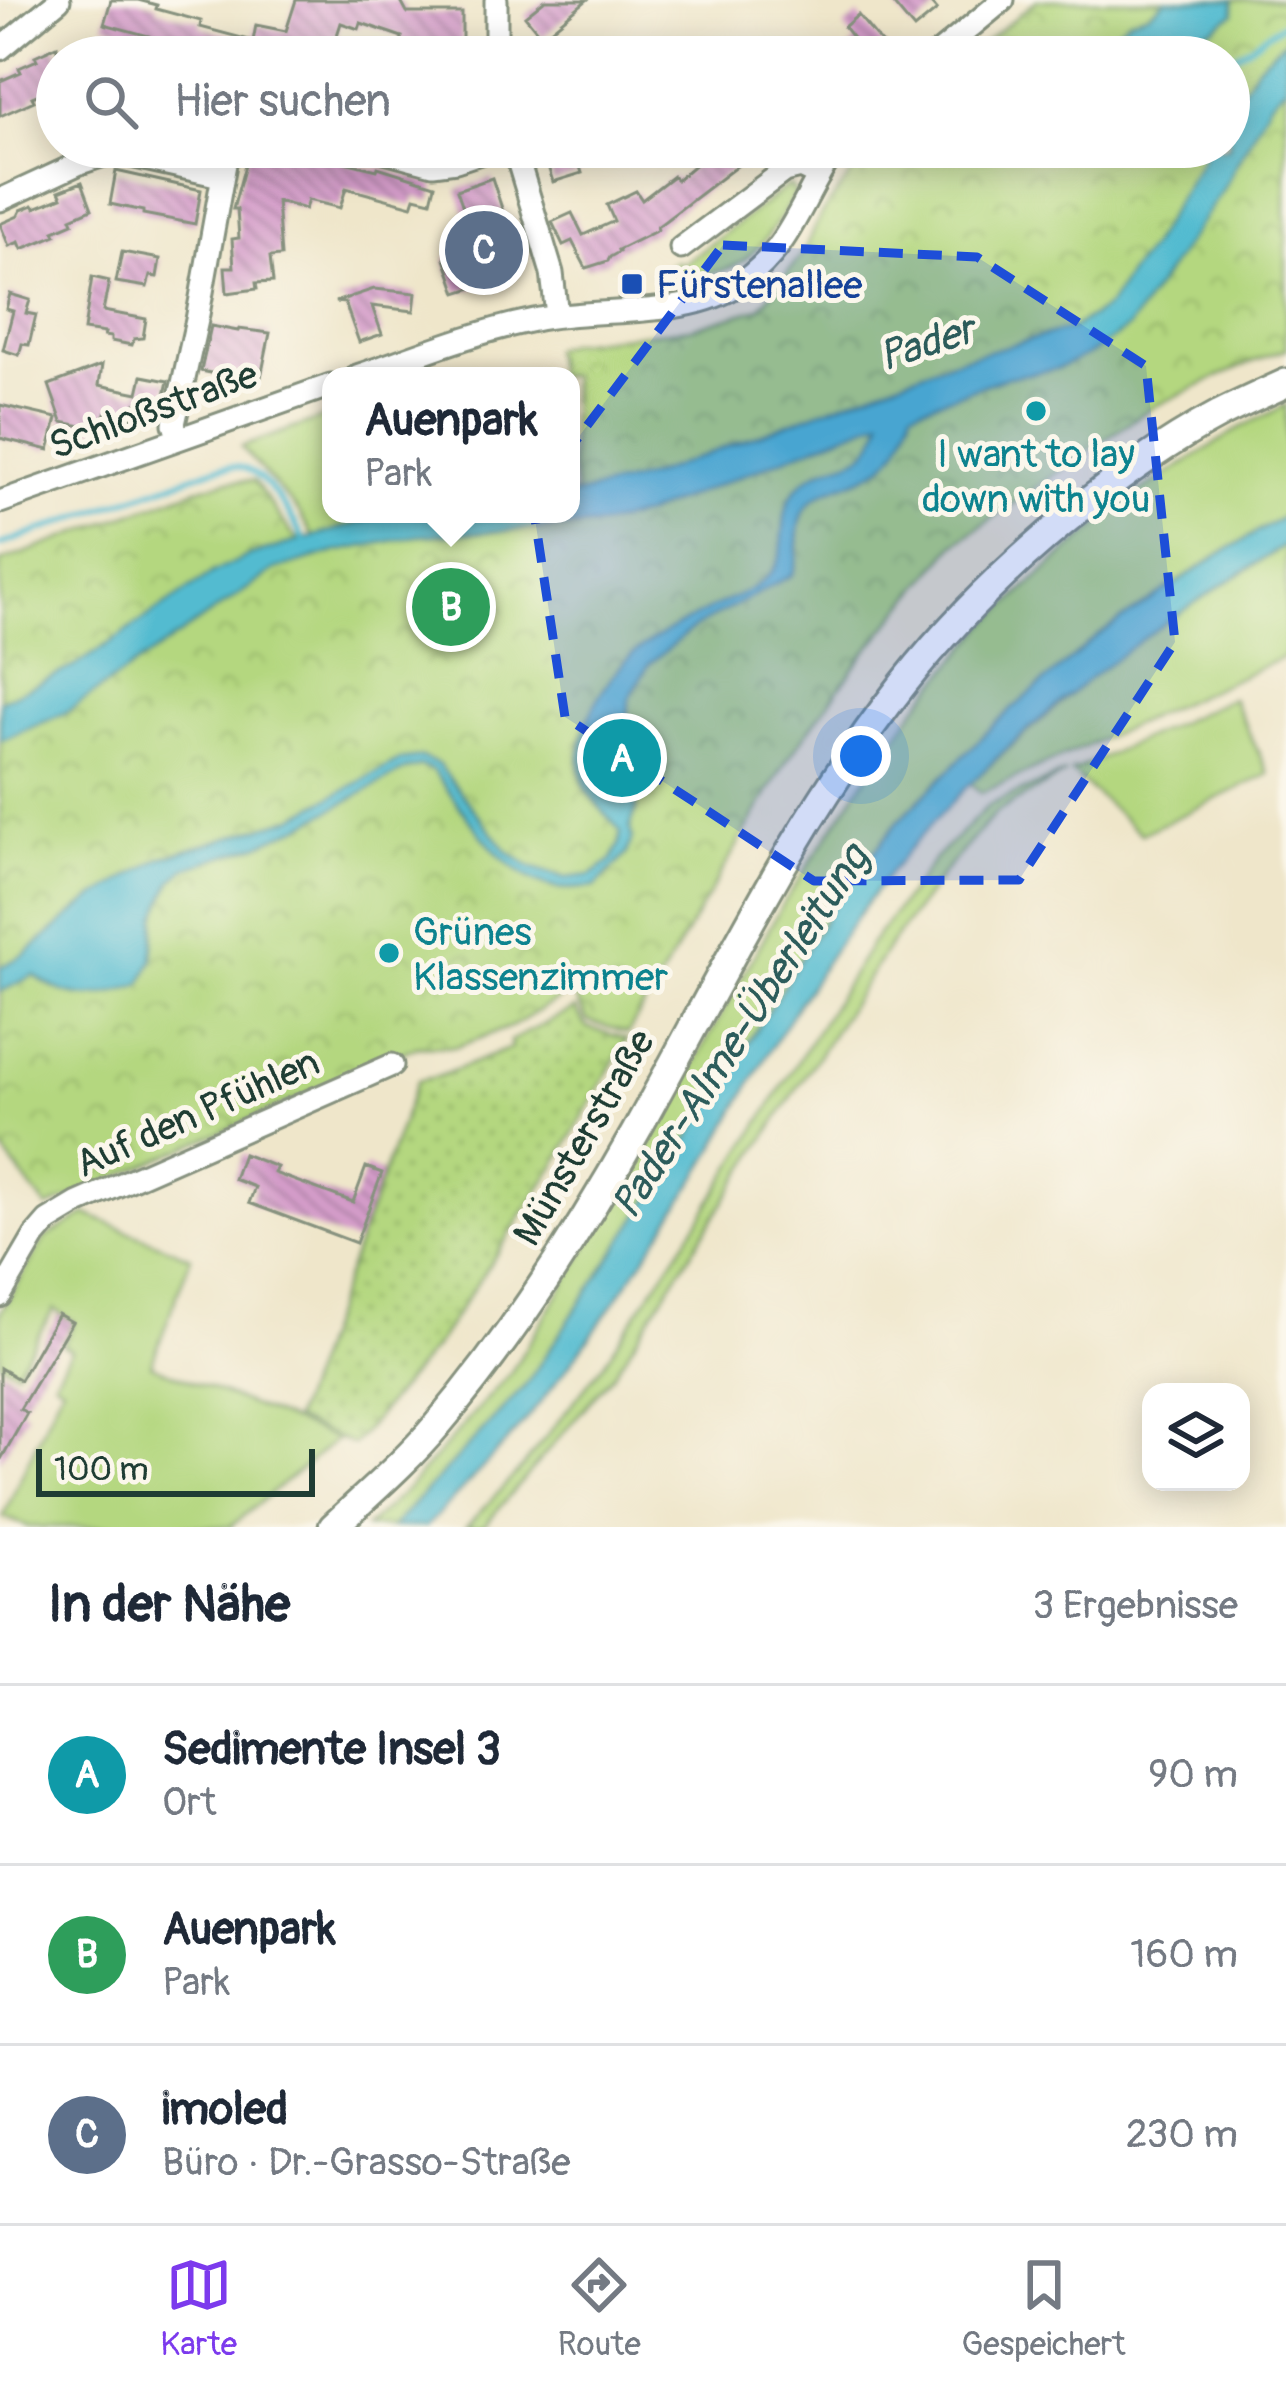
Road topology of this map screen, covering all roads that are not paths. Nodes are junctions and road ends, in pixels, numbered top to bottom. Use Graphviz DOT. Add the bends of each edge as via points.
graph roads {
  1 [pos="59,0"];
  2 [pos="1003,0"];
  3 [pos="501,1"];
  4 [pos="498,36"];
  5 [pos="959,36"];
  6 [pos="0,49"];
  7 [pos="71,168"];
  8 [pos="185,168"];
  9 [pos="223,168"];
  10 [pos="520,168"];
  11 [pos="797,168"];
  12 [pos="802,168"];
  13 [pos="824,168"];
  14 [pos="221,176"];
  15 [pos="819,176"];
  16 [pos="0,200"];
  17 [pos="681,248"];
  18 [pos="557,315"];
  19 [pos="384,367"];
  20 [pos="1286,383"];
  21 [pos="322,388"];
  22 [pos="178,437"];
  23 [pos="0,502"];
  24 [pos="392,1066"];
  25 [pos="0,1296"];
  26 [pos="333,1527"];
  1 -- 6 [label="street"];
  2 -- 5 [label="street"];
  3 -- 4 [label="street"];
  7 -- 16 [label="street"];
  8 -- 14 [label="street"];
  9 -- 14 [label="street"];
  10 -- 18 [label="street"];
  11 -- 17 [label="street"];
  12 -- 15 [label="street"];
  13 -- 15 [label="street"];
  14 -- 22 [label="street" via="174,424"];
  15 -- 18 [label="street" via="788,236 724,292 687,304"];
  18 -- 19 [label="street"];
  20 -- 26 [label="main road, Münsterstraße" via="1218,415 1073,516 1003,576 904,682 768,889 633,1137 517,1322 435,1428"];
  21 -- 22 [label="street, Schloßstraße"];
  22 -- 23 [label="street, Schloßstraße"];
  24 -- 25 [label="street, Auf den Pfühlen" via="78,1203 35,1236"];
}
